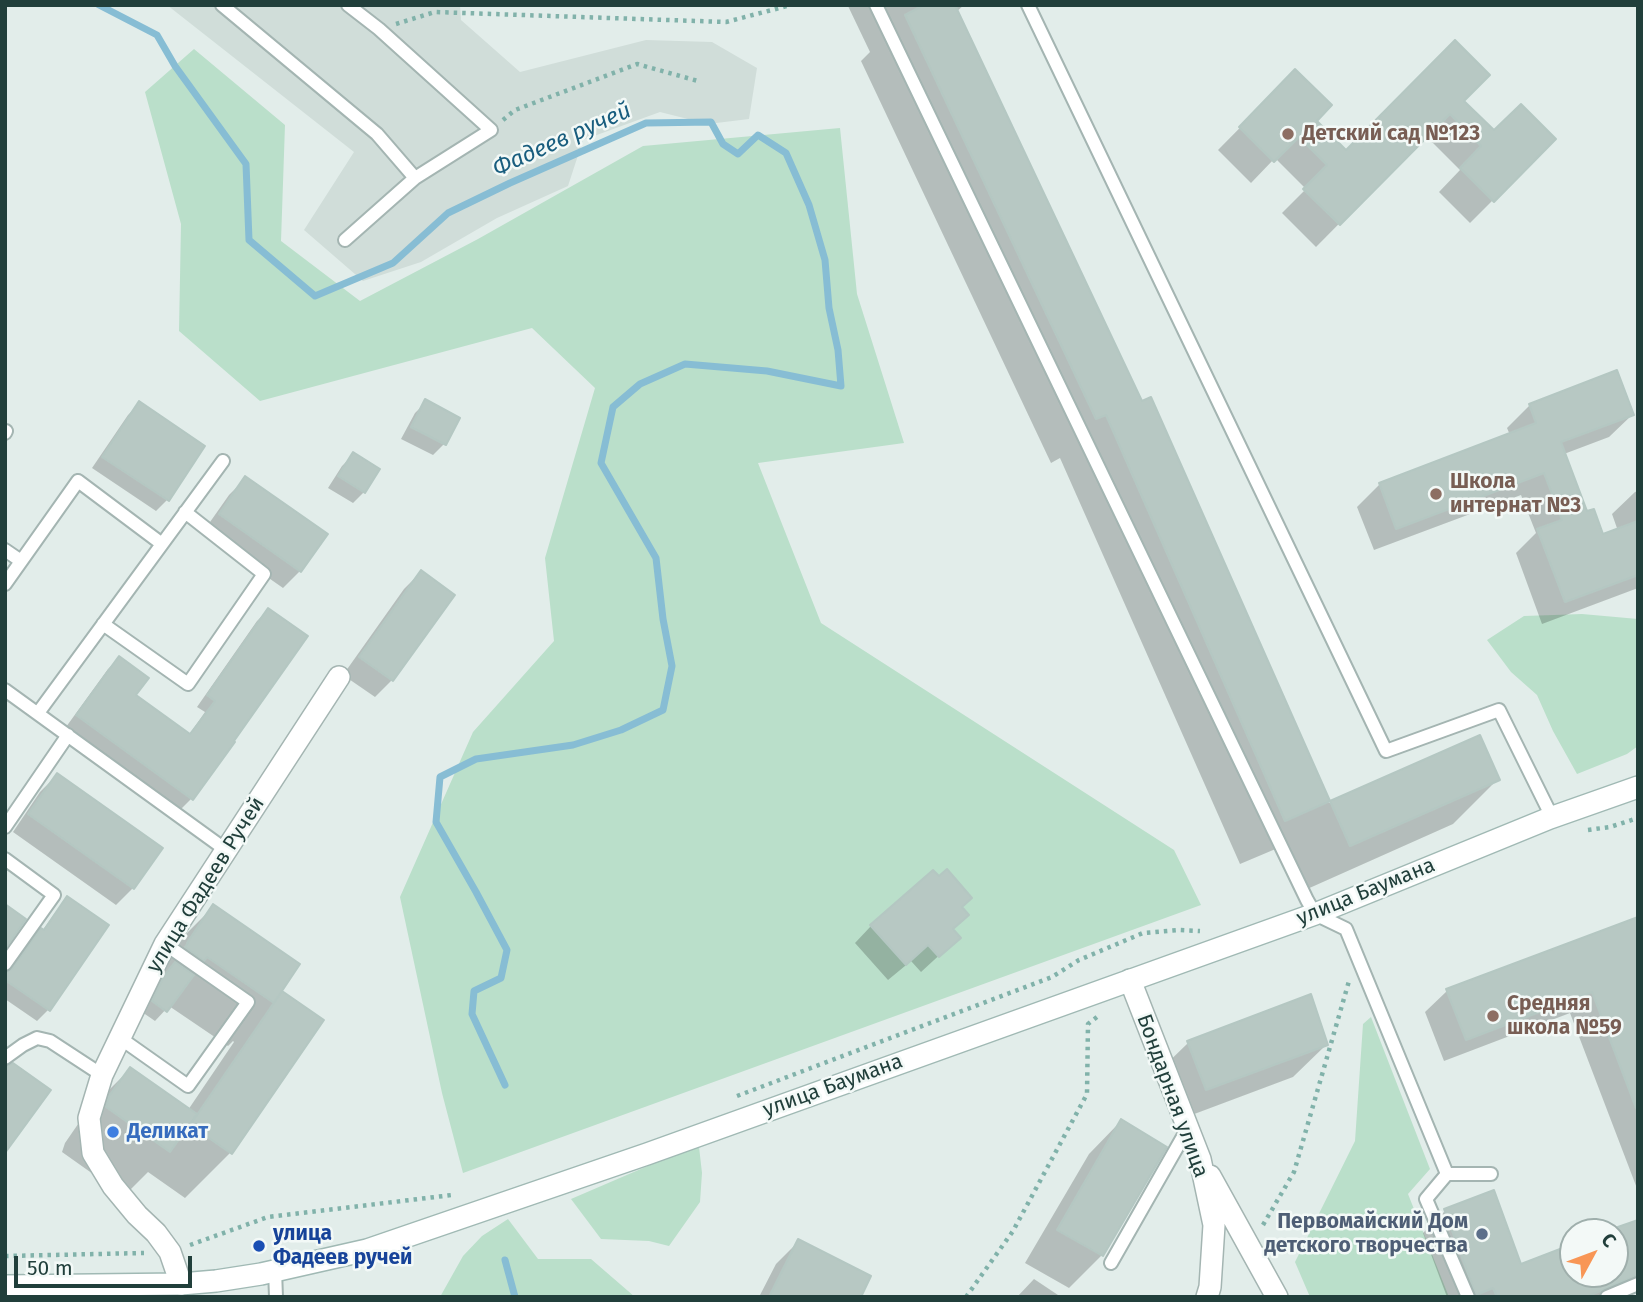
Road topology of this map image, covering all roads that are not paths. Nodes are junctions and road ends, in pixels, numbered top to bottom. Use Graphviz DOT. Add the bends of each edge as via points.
graph roads {
  1 [pos="222,5"];
  2 [pos="348,5"];
  3 [pos="876,5"];
  4 [pos="1028,5"];
  5 [pos="415,178"];
  6 [pos="345,240"];
  7 [pos="223,461"];
  8 [pos="185,512"];
  9 [pos="162,544"];
  10 [pos="5,550"];
  11 [pos="21,561"];
  12 [pos="5,584"];
  13 [pos="103,624"];
  14 [pos="339,677"];
  15 [pos="5,690"];
  16 [pos="38,713"];
  17 [pos="68,735"];
  18 [pos="1638,787"];
  19 [pos="1550,818"];
  20 [pos="5,827"];
  21 [pos="226,850"];
  22 [pos="5,859"];
  23 [pos="1315,914"];
  24 [pos="165,944"];
  25 [pos="5,964"];
  26 [pos="1132,986"];
  27 [pos="120,1038"];
  28 [pos="5,1058"];
  29 [pos="102,1075"];
  30 [pos="1188,1128"];
  31 [pos="1200,1159"];
  32 [pos="1447,1174"];
  33 [pos="1491,1174"];
  34 [pos="1111,1263"];
  35 [pos="275,1270"];
  36 [pos="181,1284"];
  37 [pos="1638,1284"];
  38 [pos="5,1286"];
  39 [pos="214,1289"];
  40 [pos="276,1297"];
  41 [pos="1208,1297"];
  42 [pos="1277,1297"];
  43 [pos="1468,1297"];
  44 [pos="1607,1297"];
  1 -- 5 [label="lane" via="377,134"];
  2 -- 5 [label="lane" via="491,130"];
  3 -- 23 [label="lane"];
  4 -- 19 [label="lane" via="1387,751 1499,710"];
  5 -- 6 [label="lane"];
  7 -- 8 [label="lane"];
  8 -- 9 [label="lane"];
  8 -- 13 [label="lane" via="264,574 188,684"];
  9 -- 11 [label="lane" via="78,481"];
  9 -- 13 [label="lane"];
  10 -- 11 [label="lane"];
  11 -- 12 [label="lane"];
  13 -- 16 [label="lane"];
  14 -- 21 [label="street, улица Фадеев Ручей"];
  15 -- 16 [label="lane"];
  16 -- 17 [label="lane"];
  17 -- 20 [label="lane"];
  17 -- 21 [label="lane"];
  18 -- 19 [label="street, улица Баумана"];
  19 -- 23 [label="street, улица Баумана"];
  21 -- 24 [label="street, улица Фадеев Ручей"];
  22 -- 25 [label="lane" via="54,895"];
  23 -- 26 [label="street, улица Баумана"];
  23 -- 32 [label="lane" via="1346,929"];
  24 -- 27 [label="street, улица Фадеев Ручей"];
  24 -- 27 [label="lane" via="248,1002 188,1086"];
  26 -- 30 [label="street, Бондарная улица"];
  26 -- 35 [label="street, улица Баумана" via="367,1250"];
  27 -- 29 [label="street, улица Фадеев Ручей"];
  28 -- 29 [label="lane" via="37,1038 50,1041"];
  29 -- 36 [label="street, улица Фадеев Ручей" via="89,1118 93,1153 113,1186 170,1252"];
  30 -- 31 [label="street, Бондарная улица"];
  30 -- 34 [label="lane"];
  31 -- 41 [label="street, Бондарная улица" via="1214,1224"];
  31 -- 42 [label="street"];
  32 -- 33 [label="lane"];
  32 -- 43 [label="lane" via="1426,1199"];
  35 -- 39 [label="street, улица Баумана"];
  35 -- 40 [label="lane"];
  36 -- 38 [label="street, улица Баумана"];
  36 -- 39 [label="street, улица Баумана"];
  37 -- 44 [label="lane"];
}
